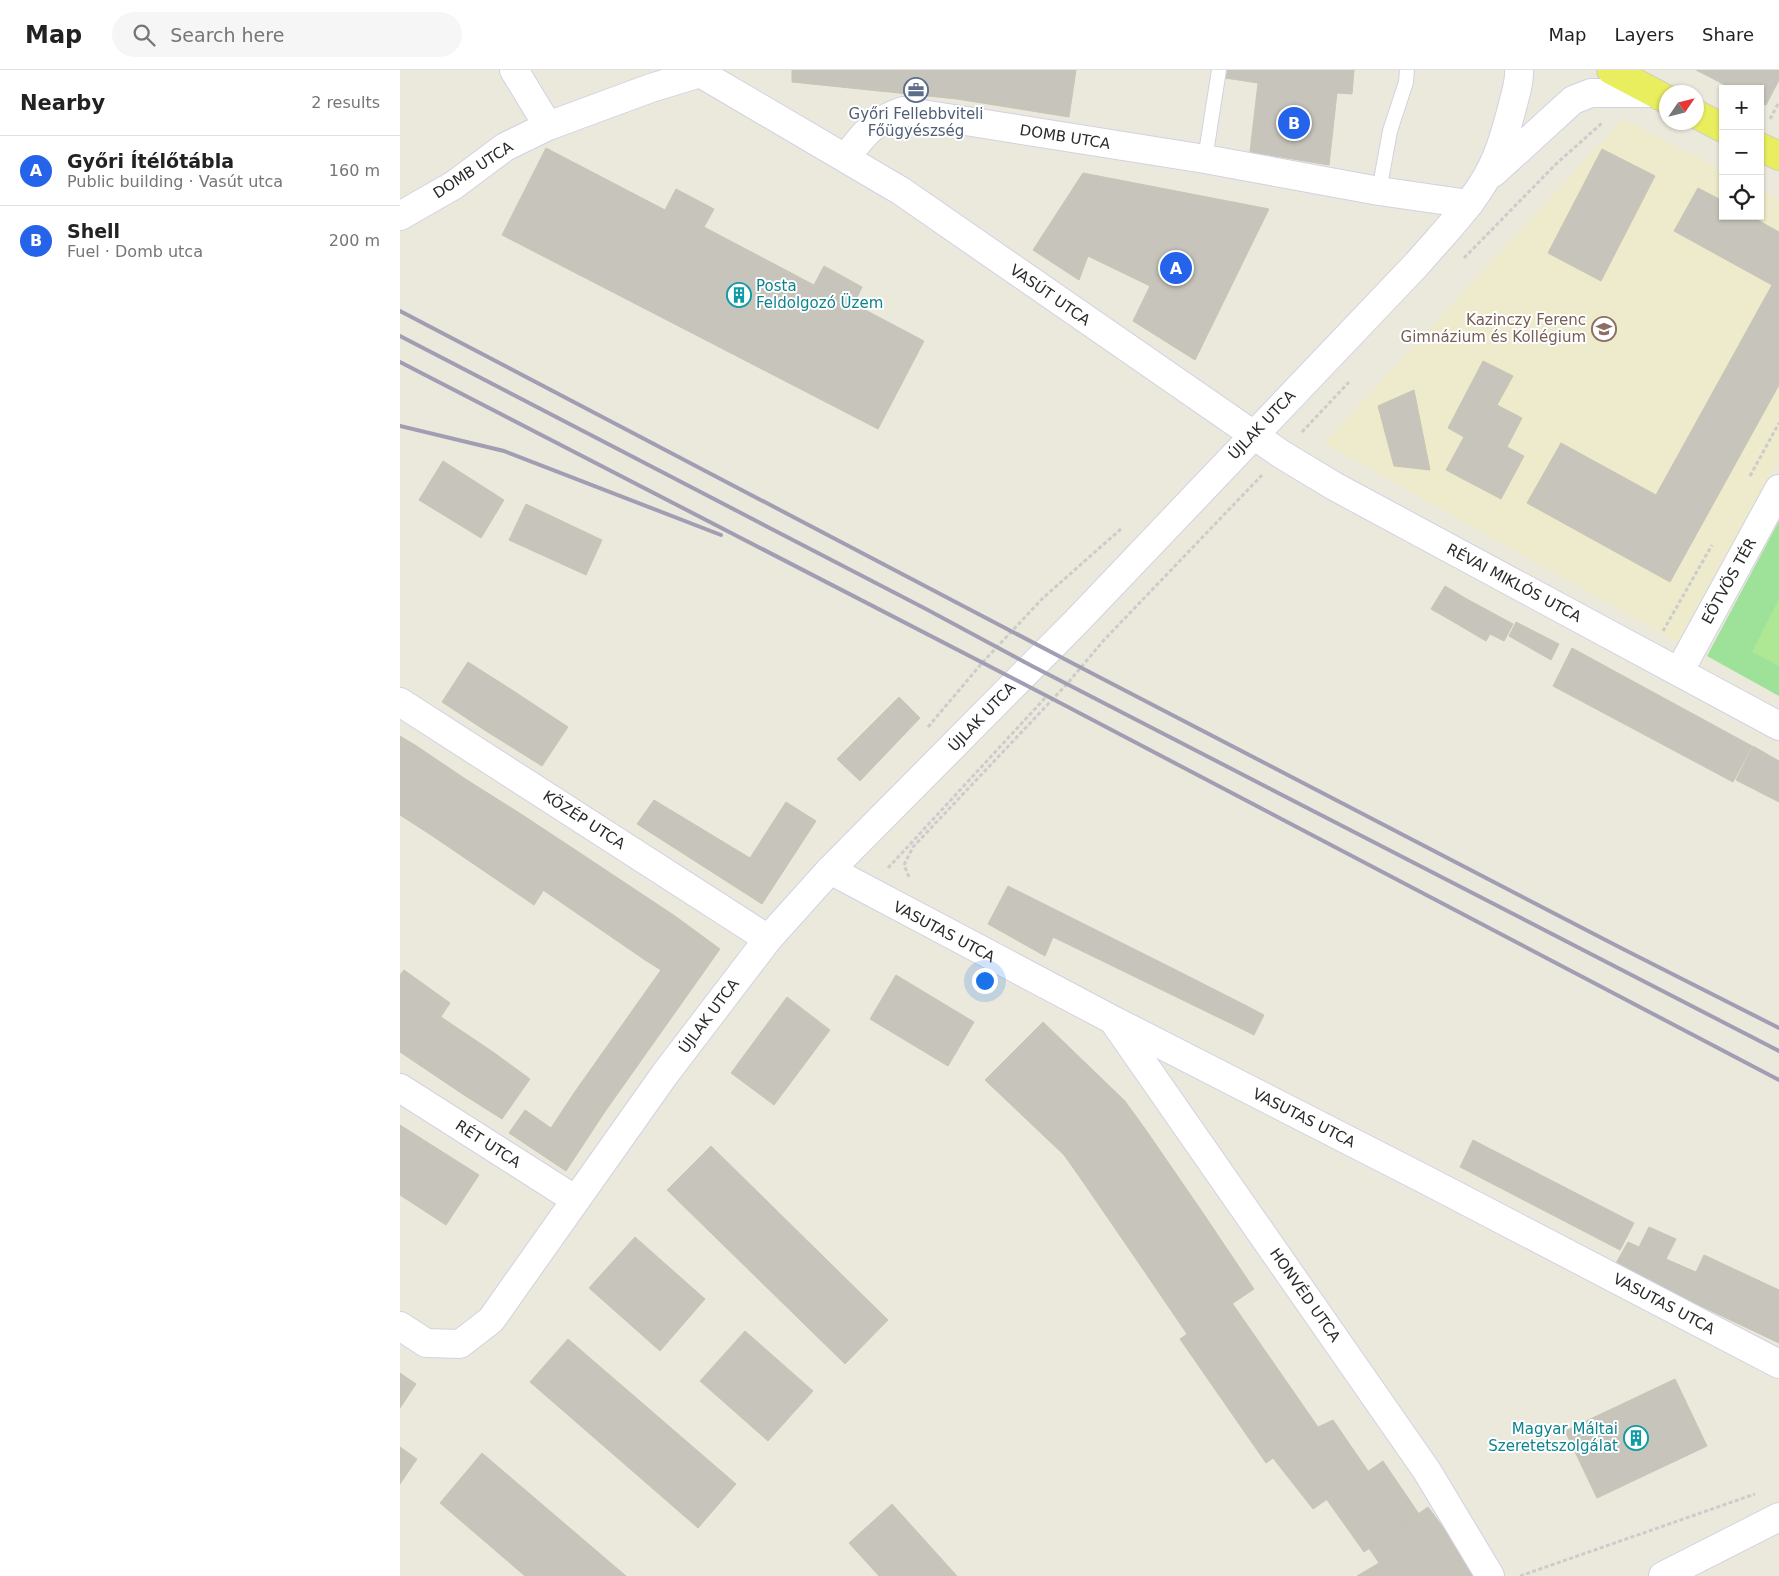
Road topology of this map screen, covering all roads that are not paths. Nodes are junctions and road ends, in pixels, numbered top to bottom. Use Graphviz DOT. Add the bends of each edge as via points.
graph roads {
  1 [pos="514,70"];
  2 [pos="1219,70"];
  3 [pos="1407,70"];
  4 [pos="1519,70"];
  5 [pos="1611,70"];
  6 [pos="699,71"];
  7 [pos="1659,95"];
  8 [pos="1659,96"];
  9 [pos="1704,118"];
  10 [pos="548,126"];
  11 [pos="1719,126"];
  12 [pos="1764,134"];
  13 [pos="1779,156"];
  14 [pos="846,158"];
  15 [pos="1204,159"];
  16 [pos="1484,181"];
  17 [pos="1380,191"];
  18 [pos="1469,204"];
  19 [pos="400,216"];
  20 [pos="1253,435"];
  21 [pos="1779,490"];
  22 [pos="1679,672"];
  23 [pos="400,702"];
  24 [pos="1779,726"];
  25 [pos="830,870"];
  26 [pos="768,939"];
  27 [pos="1113,1020"];
  28 [pos="400,1088"];
  29 [pos="576,1200"];
  30 [pos="400,1326"];
  31 [pos="1779,1364"];
  32 [pos="1779,1518"];
  33 [pos="1490,1576"];
  34 [pos="1663,1576"];
  1 -- 10 [label="street"];
  2 -- 15 [label="lane"];
  3 -- 17 [label="lane" via="1390,131"];
  4 -- 16 [label="street, ÚJLAK UTCA" via="1506,129 1497,157"];
  5 -- 7 [label="main road"];
  6 -- 10 [label="street, DOMB UTCA"];
  6 -- 14 [label="street, DOMB UTCA"];
  8 -- 16 [label="street" via="1591,93 1573,100"];
  9 -- 11 [label="main road"];
  10 -- 19 [label="street, DOMB UTCA" via="505,147 454,185"];
  12 -- 13 [label="main road"];
  14 -- 15 [label="street, DOMB UTCA" via="862,136 885,117 903,111"];
  14 -- 20 [label="street, VASÚT UTCA" via="901,191"];
  15 -- 17 [label="street, DOMB UTCA"];
  16 -- 18 [label="street, ÚJLAK UTCA"];
  17 -- 18 [label="street, DOMB UTCA"];
  18 -- 20 [label="street, ÚJLAK UTCA" via="1417,264"];
  20 -- 22 [label="street, RÉVAI MIKLÓS UTCA" via="1334,486"];
  20 -- 25 [label="street, ÚJLAK UTCA" via="1049,651"];
  21 -- 22 [label="street, EÖTVÖS TÉR"];
  22 -- 24 [label="street, RÉVAI MIKLÓS UTCA"];
  23 -- 26 [label="street, KÖZÉP UTCA"];
  25 -- 26 [label="street, ÚJLAK UTCA"];
  25 -- 27 [label="street, VASUTAS UTCA"];
  26 -- 29 [label="street, ÚJLAK UTCA" via="665,1074"];
  27 -- 31 [label="street, VASUTAS UTCA"];
  27 -- 33 [label="street, HONVÉD UTCA" via="1427,1471"];
  28 -- 29 [label="street, RÉT UTCA"];
  29 -- 30 [label="street, ÚJLAK UTCA" via="491,1320 460,1344 426,1343"];
  32 -- 34 [label="street"];
}
